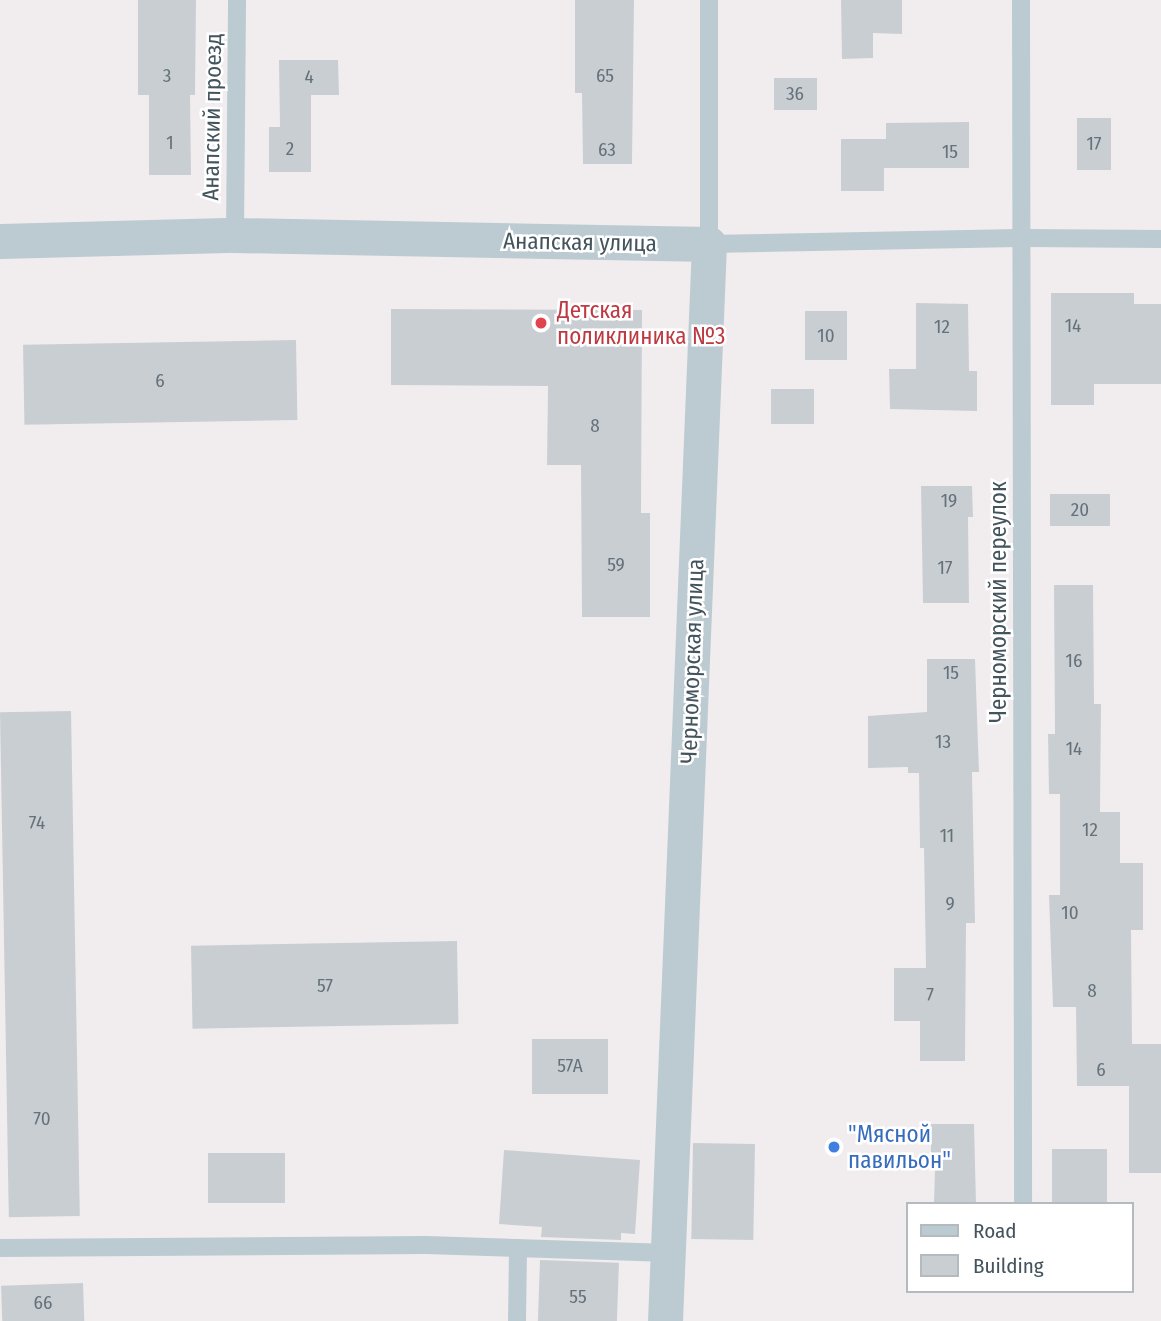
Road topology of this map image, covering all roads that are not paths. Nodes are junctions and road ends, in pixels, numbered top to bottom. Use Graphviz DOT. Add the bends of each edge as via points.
graph roads {
  1 [pos="237,0"];
  2 [pos="709,0"];
  3 [pos="1021,0"];
  4 [pos="235,235"];
  5 [pos="1023,238"];
  6 [pos="1161,239"];
  7 [pos="0,241"];
  8 [pos="709,244"];
  9 [pos="1023,1202"];
  10 [pos="0,1248"];
  11 [pos="518,1248"];
  12 [pos="669,1253"];
  13 [pos="517,1321"];
  14 [pos="665,1321"];
  1 -- 4 [label="lane, Анапский проезд"];
  2 -- 8 [label="lane, Черноморская улица"];
  3 -- 5 [label="lane, Черноморский переулок"];
  4 -- 7 [label="street, Анапская улица"];
  4 -- 8 [label="street, Анапская улица"];
  5 -- 6 [label="lane, Анапская улица"];
  5 -- 8 [label="lane, Анапская улица"];
  5 -- 9 [label="lane, Черноморский переулок"];
  8 -- 12 [label="street, Черноморская улица"];
  10 -- 11 [label="lane"];
  11 -- 12 [label="lane"];
  11 -- 13 [label="lane"];
  12 -- 14 [label="street, Черноморская улица"];
}
